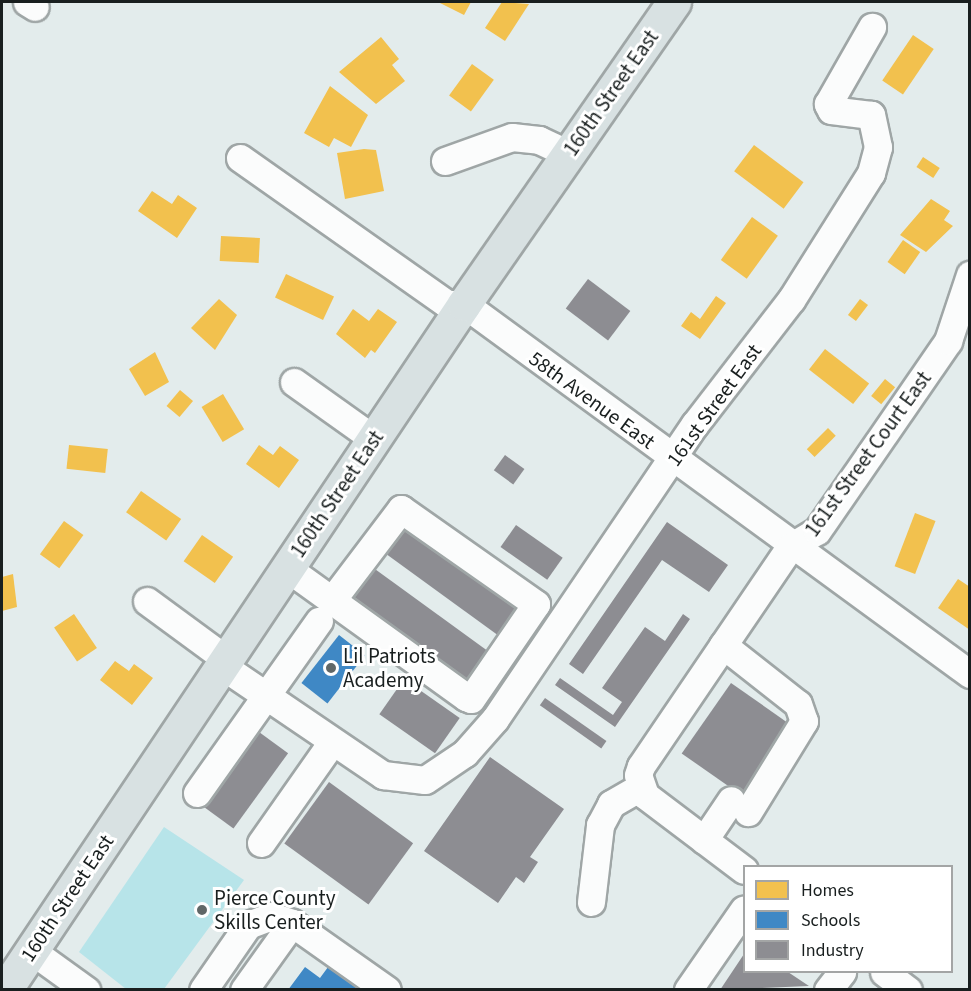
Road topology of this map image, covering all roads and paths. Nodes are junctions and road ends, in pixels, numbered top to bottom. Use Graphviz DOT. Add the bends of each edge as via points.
graph roads {
  1 [pos="674,2"];
  2 [pos="872,27"];
  3 [pos="569,154"];
  4 [pos="240,158"];
  5 [pos="445,161"];
  6 [pos="966,281"];
  7 [pos="464,304"];
  8 [pos="294,382"];
  9 [pos="374,439"];
  10 [pos="674,459"];
  11 [pos="790,547"];
  12 [pos="287,568"];
  13 [pos="147,601"];
  14 [pos="325,610"];
  15 [pos="723,645"];
  16 [pos="223,662"];
  17 [pos="969,674"];
  18 [pos="266,696"];
  19 [pos="332,742"];
  20 [pos="640,787"];
  21 [pos="197,793"];
  22 [pos="704,840"];
  23 [pos="261,843"];
  24 [pos="743,869"];
  25 [pos="591,902"];
  26 [pos="743,910"];
  27 [pos="292,923"];
  28 [pos="32,951"];
  29 [pos="841,973"];
  30 [pos="885,973"];
  31 [pos="5,990"];
  32 [pos="86,990"];
  33 [pos="202,990"];
  34 [pos="244,990"];
  35 [pos="387,990"];
  36 [pos="688,990"];
  37 [pos="828,990"];
  38 [pos="908,990"];
  1 -- 3 [label="main road, 160th Street East"];
  2 -- 10 [label="street, 161st Street East" via="828,104 831,110 871,114 878,147 871,173 791,300"];
  3 -- 5 [label="street" via="539,140 512,137"];
  3 -- 7 [label="main road, 160th Street East"];
  4 -- 7 [label="street, 58th Avenue East" via="447,304"];
  6 -- 11 [label="street, 161st Street Court East" via="948,341 817,531"];
  7 -- 9 [label="main road, 160th Street East"];
  7 -- 10 [label="street, 58th Avenue East"];
  8 -- 9 [label="street"];
  9 -- 12 [label="main road, 160th Street East"];
  10 -- 11 [label="street, 58th Avenue East"];
  10 -- 19 [label="street, 161st Street East" via="495,719 465,753 425,780 383,776"];
  11 -- 15 [label="street, 161st Street Court East"];
  11 -- 17 [label="street, 58th Avenue East"];
  12 -- 14 [label="street"];
  12 -- 16 [label="main road, 160th Street East"];
  13 -- 16 [label="street"];
  14 -- 14 [label="street" via="471,699 536,604 401,509"];
  14 -- 18 [label="street"];
  15 -- 20 [label="street, 161st Street Court East" via="645,757"];
  15 -- 22 [label="street" via="792,698 804,721 740,806"];
  16 -- 18 [label="street"];
  16 -- 28 [label="main road, 160th Street East"];
  18 -- 19 [label="street"];
  18 -- 21 [label="street"];
  19 -- 23 [label="street"];
  20 -- 22 [label="street"];
  20 -- 25 [label="street" via="611,804 600,825"];
  22 -- 24 [label="street"];
  26 -- 36 [label="street"];
  27 -- 33 [label="street" via="271,916 255,919"];
  27 -- 34 [label="street"];
  27 -- 35 [label="street"];
  28 -- 31 [label="main road, 160th Street East"];
  28 -- 32 [label="street"];
  29 -- 37 [label="street"];
  30 -- 38 [label="street"];
}
